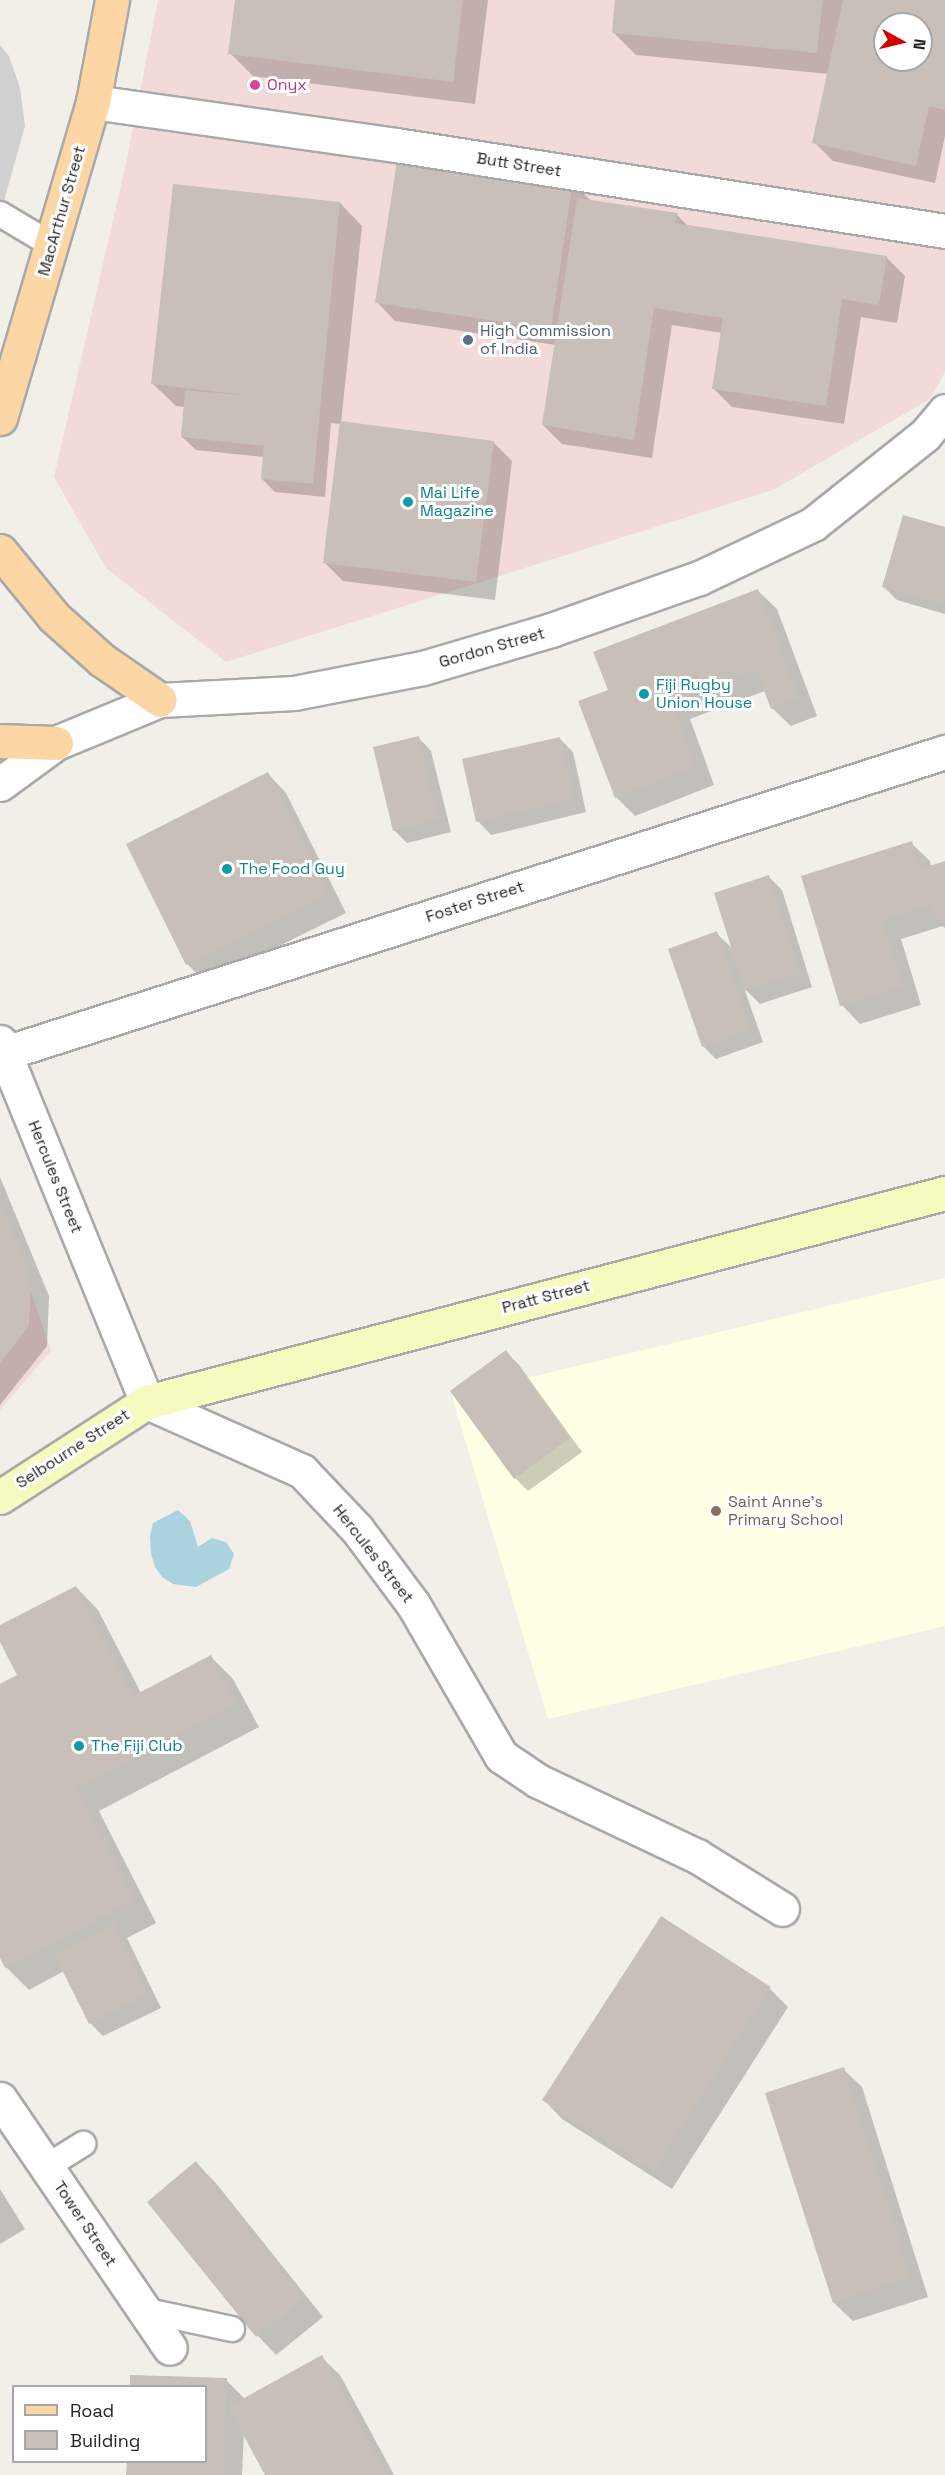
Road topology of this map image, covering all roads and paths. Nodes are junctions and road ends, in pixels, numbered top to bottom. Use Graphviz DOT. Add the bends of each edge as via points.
graph roads {
  1 [pos="112,0"];
  2 [pos="93,102"];
  3 [pos="0,214"];
  4 [pos="945,231"];
  5 [pos="52,245"];
  6 [pos="0,418"];
  7 [pos="938,429"];
  8 [pos="0,551"];
  9 [pos="160,700"];
  10 [pos="0,741"];
  11 [pos="56,743"];
  12 [pos="945,752"];
  13 [pos="0,784"];
  14 [pos="2,1047"];
  15 [pos="945,1193"];
  16 [pos="147,1402"];
  17 [pos="0,1497"];
  18 [pos="782,1909"];
  19 [pos="0,2099"];
  20 [pos="83,2144"];
  21 [pos="46,2167"];
  22 [pos="143,2310"];
  23 [pos="232,2329"];
  24 [pos="170,2348"];
  1 -- 2 [label="main road, MacArthur Street"];
  2 -- 4 [label="street, Butt Street"];
  2 -- 5 [label="main road, MacArthur Street"];
  3 -- 5 [label="lane"];
  5 -- 6 [label="main road, MacArthur Street"];
  7 -- 9 [label="street, Gordon Street" via="813,524 699,578 550,630 423,668 294,693"];
  8 -- 9 [label="main road" via="54,617 102,660"];
  9 -- 11 [label="street, Gordon Street"];
  10 -- 11 [label="main road"];
  11 -- 13 [label="street, Gordon Street"];
  12 -- 14 [label="street, Foster Street"];
  14 -- 16 [label="street, Hercules Street"];
  15 -- 16 [label="main road, Pratt Street"];
  16 -- 17 [label="main road, Selbourne Street"];
  16 -- 18 [label="street, Hercules Street" via="302,1471 357,1529 413,1604 501,1756 538,1781 697,1856"];
  19 -- 21 [label="street, Tower Street"];
  20 -- 21 [label="lane"];
  21 -- 22 [label="street, Tower Street"];
  22 -- 23 [label="lane"];
  22 -- 24 [label="street, Tower Street"];
}
